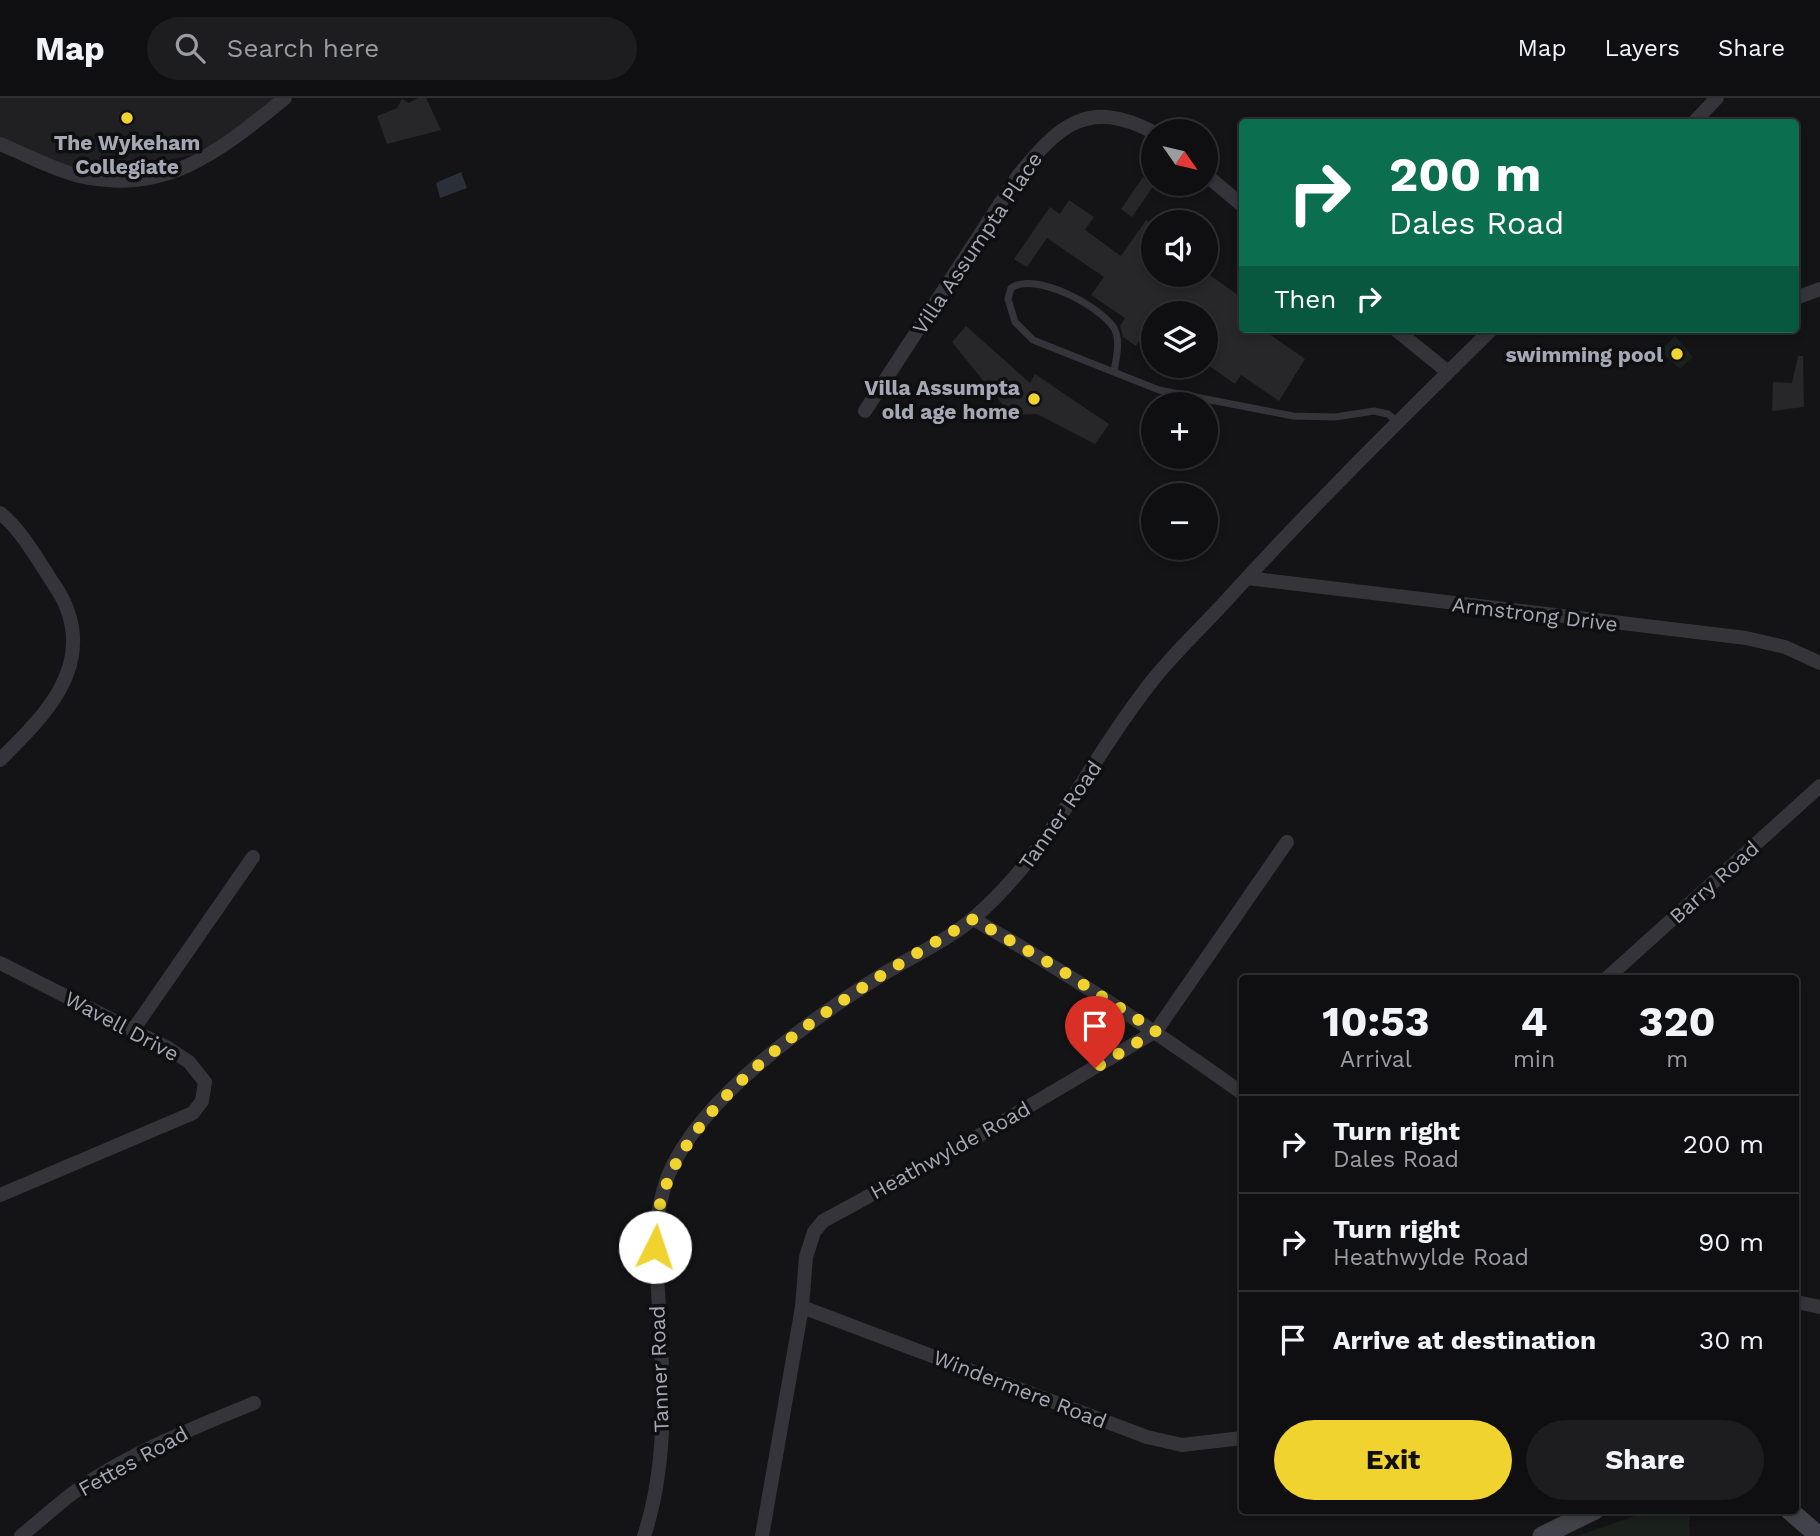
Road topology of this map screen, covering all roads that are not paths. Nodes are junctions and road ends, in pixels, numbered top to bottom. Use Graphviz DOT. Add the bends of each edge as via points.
graph roads {
  1 [pos="285,98"];
  2 [pos="1717,98"];
  3 [pos="1697,119"];
  4 [pos="1141,124"];
  5 [pos="0,144"];
  6 [pos="1218,185"];
  7 [pos="1239,202"];
  8 [pos="1820,289"];
  9 [pos="1799,297"];
  10 [pos="1400,333"];
  11 [pos="1488,333"];
  12 [pos="1114,372"];
  13 [pos="1448,372"];
  14 [pos="865,411"];
  15 [pos="1398,422"];
  16 [pos="0,513"];
  17 [pos="1247,578"];
  18 [pos="1816,657"];
  19 [pos="0,760"];
  20 [pos="1820,786"];
  21 [pos="1287,842"];
  22 [pos="253,857"];
  23 [pos="973,919"];
  24 [pos="0,963"];
  25 [pos="1610,975"];
  26 [pos="133,1030"];
  27 [pos="1156,1031"];
  28 [pos="1239,1091"];
  29 [pos="0,1195"];
  30 [pos="1799,1303"];
  31 [pos="802,1307"];
  32 [pos="1820,1307"];
  33 [pos="254,1403"];
  34 [pos="1239,1439"];
  35 [pos="1587,1514"];
  36 [pos="1794,1514"];
  37 [pos="21,1536"];
  38 [pos="644,1536"];
  39 [pos="763,1536"];
  40 [pos="1542,1536"];
  41 [pos="1819,1536"];
  1 -- 5 [label="street" via="237,137 190,166 136,181 79,176"];
  2 -- 3 [label="street"];
  4 -- 14 [label="street, Villa Assumpta Place" via="1117,114 1080,117 1044,143"];
  6 -- 7 [label="street"];
  8 -- 9 [label="street"];
  10 -- 13 [label="street"];
  11 -- 13 [label="street, Tanner Road"];
  12 -- 12 [label="lane" via="1033,340 1015,322 1008,299 1011,288 1022,283 1063,292 1105,317 1117,335"];
  12 -- 15 [label="lane" via="1159,390 1267,413 1314,418 1374,411"];
  13 -- 15 [label="street, Tanner Road"];
  15 -- 17 [label="street, Tanner Road"];
  16 -- 19 [label="street" via="54,586 67,609 75,642 64,685 38,722"];
  17 -- 18 [label="street, Armstrong Drive" via="1746,638"];
  17 -- 23 [label="street, Tanner Road" via="1151,681 1042,846"];
  20 -- 25 [label="street, Barry Road"];
  21 -- 27 [label="street, Heathwylde Road"];
  22 -- 26 [label="street"];
  23 -- 27 [label="street"];
  23 -- 38 [label="street, Tanner Road" via="880,976 777,1048 721,1101 668,1175 655,1231 660,1471"];
  24 -- 26 [label="street, Wavell Drive"];
  26 -- 29 [label="street, Wavell Drive" via="168,1048 199,1072 205,1093 193,1113"];
  27 -- 28 [label="street"];
  27 -- 31 [label="street, Heathwylde Road" via="823,1221 808,1248"];
  30 -- 32 [label="street"];
  31 -- 34 [label="street, Windermere Road" via="1147,1437 1182,1445"];
  31 -- 39 [label="street, Heathwylde Road"];
  33 -- 37 [label="street, Fettes Road" via="123,1462 82,1486"];
  35 -- 40 [label="street"];
  36 -- 41 [label="street"];
}
